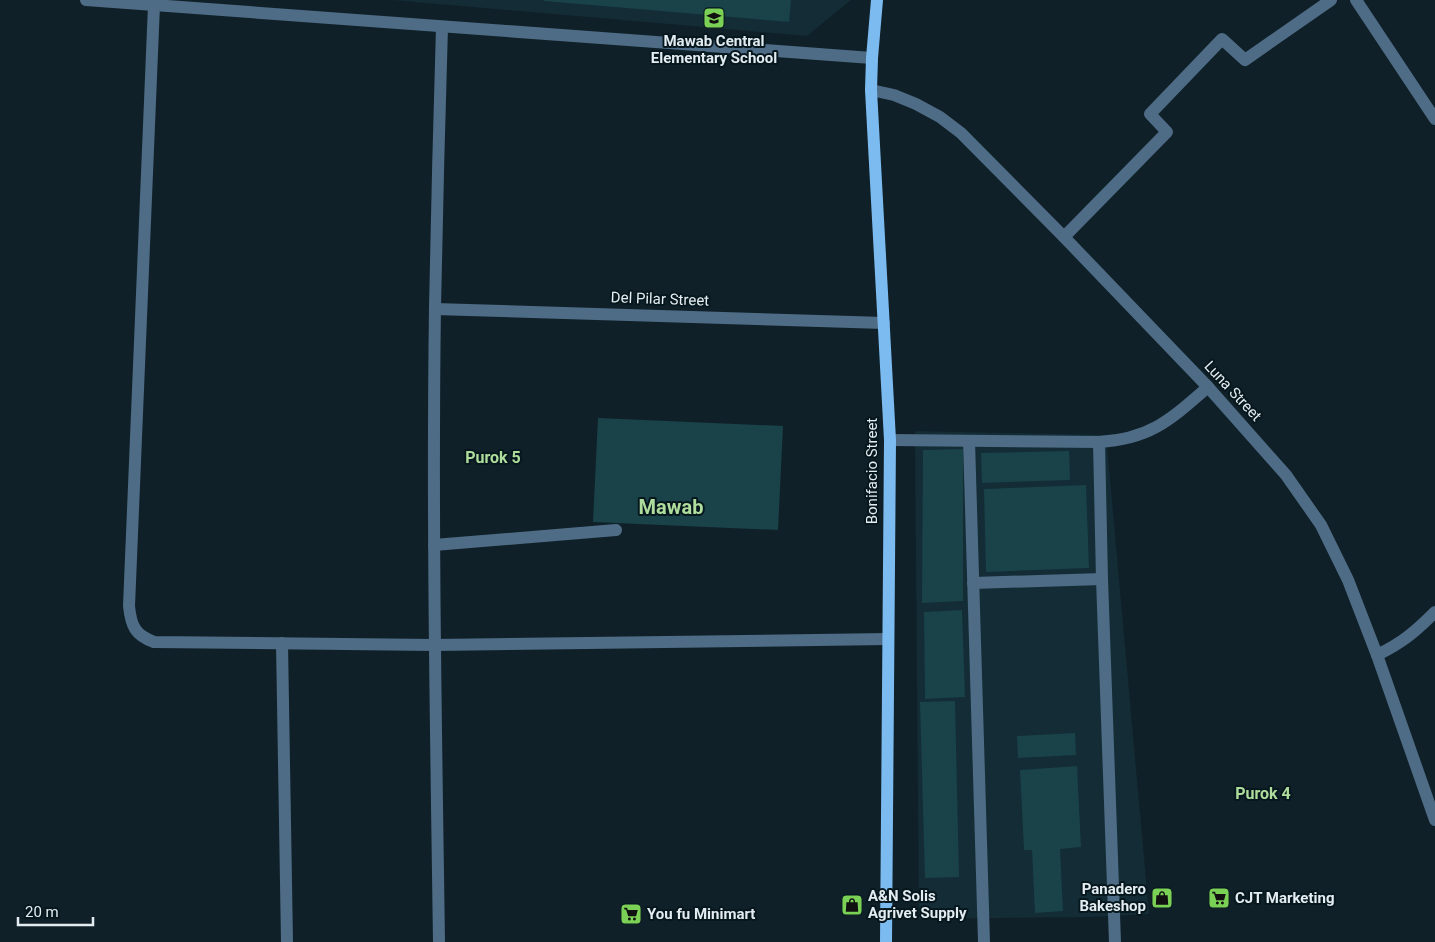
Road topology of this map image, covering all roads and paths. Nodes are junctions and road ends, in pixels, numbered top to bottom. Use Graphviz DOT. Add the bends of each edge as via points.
graph roads {
  1 [pos="86,0"];
  2 [pos="878,0"];
  3 [pos="1331,0"];
  4 [pos="1356,0"];
  5 [pos="154,5"];
  6 [pos="442,26"];
  7 [pos="872,58"];
  8 [pos="871,90"];
  9 [pos="1435,119"];
  10 [pos="1064,236"];
  11 [pos="435,309"];
  12 [pos="884,323"];
  13 [pos="1208,387"];
  14 [pos="890,440"];
  15 [pos="969,441"];
  16 [pos="1100,442"];
  17 [pos="616,530"];
  18 [pos="434,545"];
  19 [pos="1102,579"];
  20 [pos="973,583"];
  21 [pos="1435,612"];
  22 [pos="888,639"];
  23 [pos="282,643"];
  24 [pos="434,645"];
  25 [pos="1377,655"];
  26 [pos="1435,820"];
  27 [pos="288,942"];
  28 [pos="439,942"];
  29 [pos="886,942"];
  30 [pos="984,942"];
  31 [pos="1115,942"];
  1 -- 5 [label="street"];
  2 -- 7 [label="main road, Bonifacio Street"];
  3 -- 10 [label="street" via="1245,60 1222,39 1150,114 1167,132"];
  4 -- 9 [label="street"];
  5 -- 6 [label="street"];
  5 -- 23 [label="street" via="130,617 134,629 154,642"];
  6 -- 7 [label="street"];
  6 -- 11 [label="street"];
  7 -- 8 [label="main road, Bonifacio Street"];
  8 -- 10 [label="street, Luna Street" via="894,95 940,117 961,133"];
  8 -- 12 [label="main road, Bonifacio Street"];
  10 -- 13 [label="street, Luna Street"];
  11 -- 12 [label="street, Del Pilar Street"];
  11 -- 18 [label="street"];
  12 -- 14 [label="main road, Bonifacio Street"];
  13 -- 16 [label="street" via="1155,429 1119,441"];
  13 -- 25 [label="street, Luna Street" via="1286,475 1321,525 1348,580"];
  14 -- 15 [label="street"];
  14 -- 22 [label="main road, Bonifacio Street"];
  15 -- 16 [label="street"];
  15 -- 20 [label="street"];
  16 -- 19 [label="street"];
  17 -- 18 [label="street"];
  18 -- 24 [label="street"];
  19 -- 20 [label="street"];
  19 -- 31 [label="street"];
  20 -- 30 [label="street"];
  21 -- 25 [label="street" via="1414,633"];
  22 -- 24 [label="street"];
  22 -- 29 [label="main road, Bonifacio Street"];
  23 -- 24 [label="street"];
  23 -- 27 [label="street"];
  24 -- 28 [label="street"];
  25 -- 26 [label="street, Luna Street"];
}
